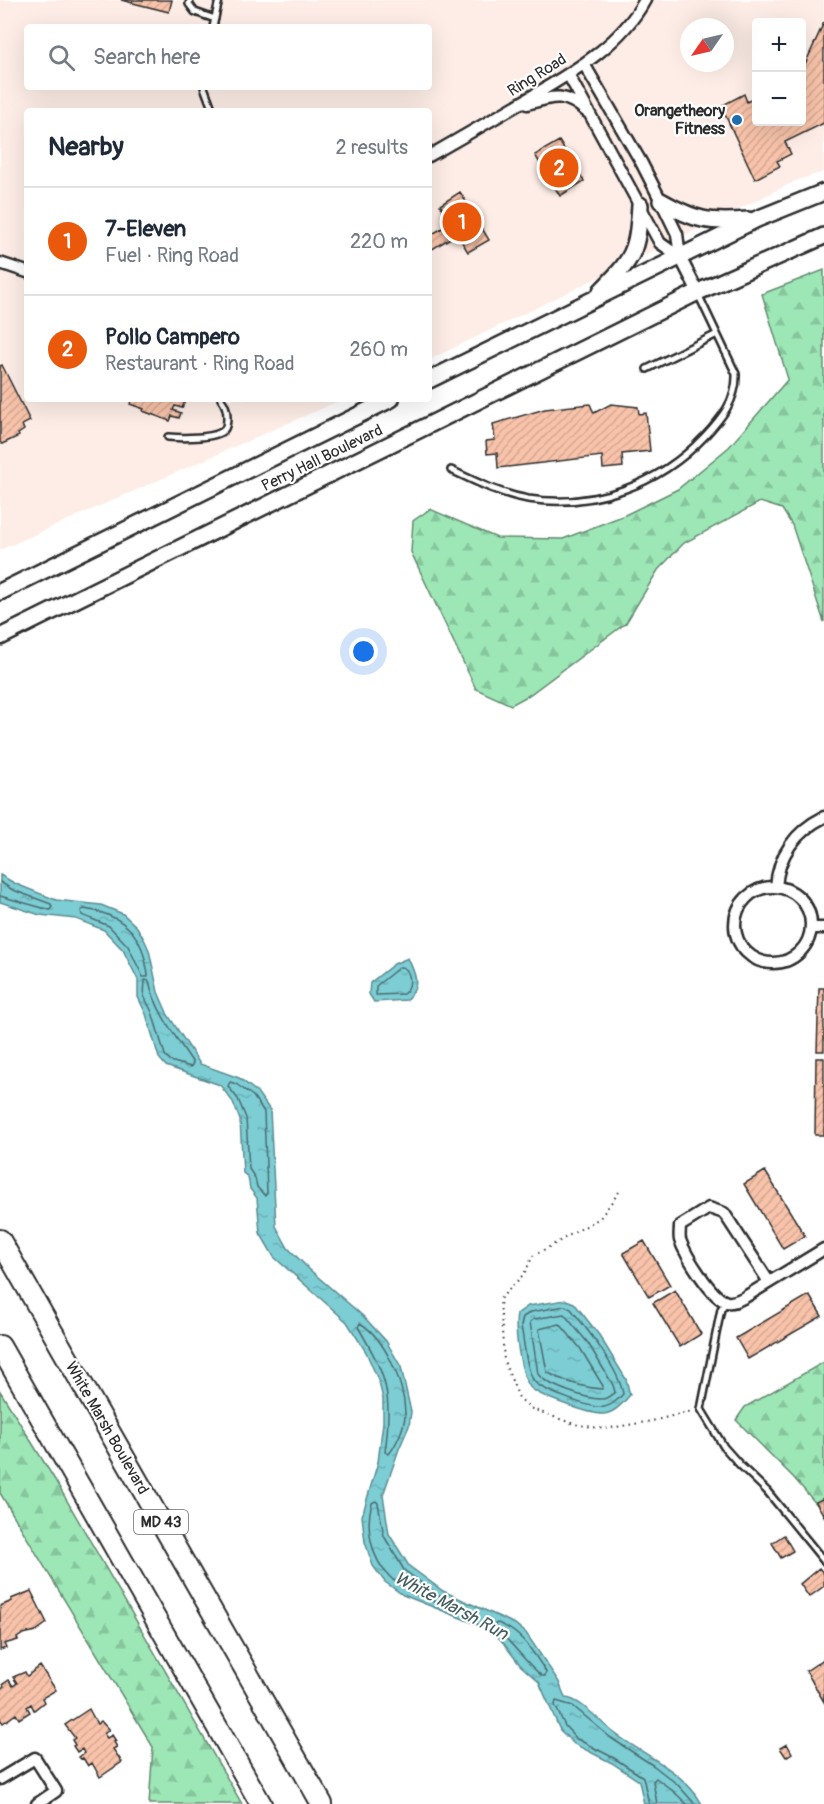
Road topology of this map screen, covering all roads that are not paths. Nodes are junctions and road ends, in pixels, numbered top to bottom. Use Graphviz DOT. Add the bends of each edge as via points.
graph roads {
  1 [pos="190,0"];
  2 [pos="219,0"];
  3 [pos="645,0"];
  4 [pos="215,19"];
  5 [pos="214,24"];
  6 [pos="584,64"];
  7 [pos="568,74"];
  8 [pos="205,90"];
  9 [pos="212,108"];
  10 [pos="513,108"];
  11 [pos="594,118"];
  12 [pos="432,154"];
  13 [pos="824,192"];
  14 [pos="661,201"];
  15 [pos="640,205"];
  16 [pos="757,219"];
  17 [pos="824,236"];
  18 [pos="680,257"];
  19 [pos="0,263"];
  20 [pos="24,271"];
  21 [pos="698,292"];
  22 [pos="593,299"];
  23 [pos="717,334"];
  24 [pos="647,369"];
  25 [pos="432,379"];
  26 [pos="222,402"];
  27 [pos="385,402"];
  28 [pos="168,437"];
  29 [pos="451,470"];
  30 [pos="0,592"];
  31 [pos="0,637"];
  32 [pos="824,817"];
  33 [pos="776,886"];
  34 [pos="812,928"];
  35 [pos="824,928"];
  36 [pos="0,1240"];
  37 [pos="824,1249"];
  38 [pos="768,1282"];
  39 [pos="726,1302"];
  40 [pos="0,1346"];
  41 [pos="824,1561"];
  42 [pos="0,1779"];
  43 [pos="37,1804"];
  44 [pos="261,1804"];
  45 [pos="322,1804"];
  1 -- 4 [label="lane" via="195,12"];
  2 -- 4 [label="lane"];
  3 -- 6 [label="street, Ring Road" via="624,31"];
  4 -- 5 [label="lane"];
  6 -- 7 [label="street, Ring Road"];
  6 -- 14 [label="street"];
  7 -- 10 [label="street, Ring Road"];
  7 -- 11 [label="street"];
  8 -- 9 [label="lane"];
  10 -- 11 [label="street" via="554,96 578,104"];
  10 -- 12 [label="street, Ring Road"];
  11 -- 15 [label="street"];
  13 -- 16 [label="main road"];
  14 -- 16 [label="main road" via="703,220"];
  14 -- 18 [label="street" via="677,234"];
  15 -- 18 [label="street" via="660,243"];
  15 -- 22 [label="main road" via="637,243 632,254"];
  16 -- 18 [label="main road"];
  17 -- 21 [label="main road, Perry Hall Boulevard"];
  18 -- 21 [label="street"];
  18 -- 22 [label="main road"];
  19 -- 20 [label="street"];
  21 -- 23 [label="lane"];
  21 -- 31 [label="main road, Perry Hall Boulevard"];
  22 -- 25 [label="main road"];
  23 -- 24 [label="lane"];
  23 -- 29 [label="lane" via="736,374 735,396 696,445 641,483 597,497 552,501 506,494"];
  26 -- 28 [label="lane" via="227,412 224,430 189,438"];
  27 -- 30 [label="main road, Perry Hall Boulevard"];
  32 -- 33 [label="street" via="798,834 777,870"];
  33 -- 34 [label="street" via="788,889 806,905"];
  33 -- 34 [label="street" via="751,893 739,908 735,927 745,950 755,958 779,963 801,951"];
  34 -- 35 [label="street"];
  36 -- 45 [label="highway, White Marsh Boulevard / MD 43"];
  37 -- 38 [label="street"];
  38 -- 39 [label="street" via="737,1301"];
  38 -- 39 [label="street" via="724,1213 709,1208 680,1226 679,1238 709,1290"];
  39 -- 41 [label="lane" via="721,1309 701,1409 724,1447 767,1491"];
  40 -- 44 [label="highway, MD 43"];
  42 -- 43 [label="street" via="35,1758 56,1791"];
}
